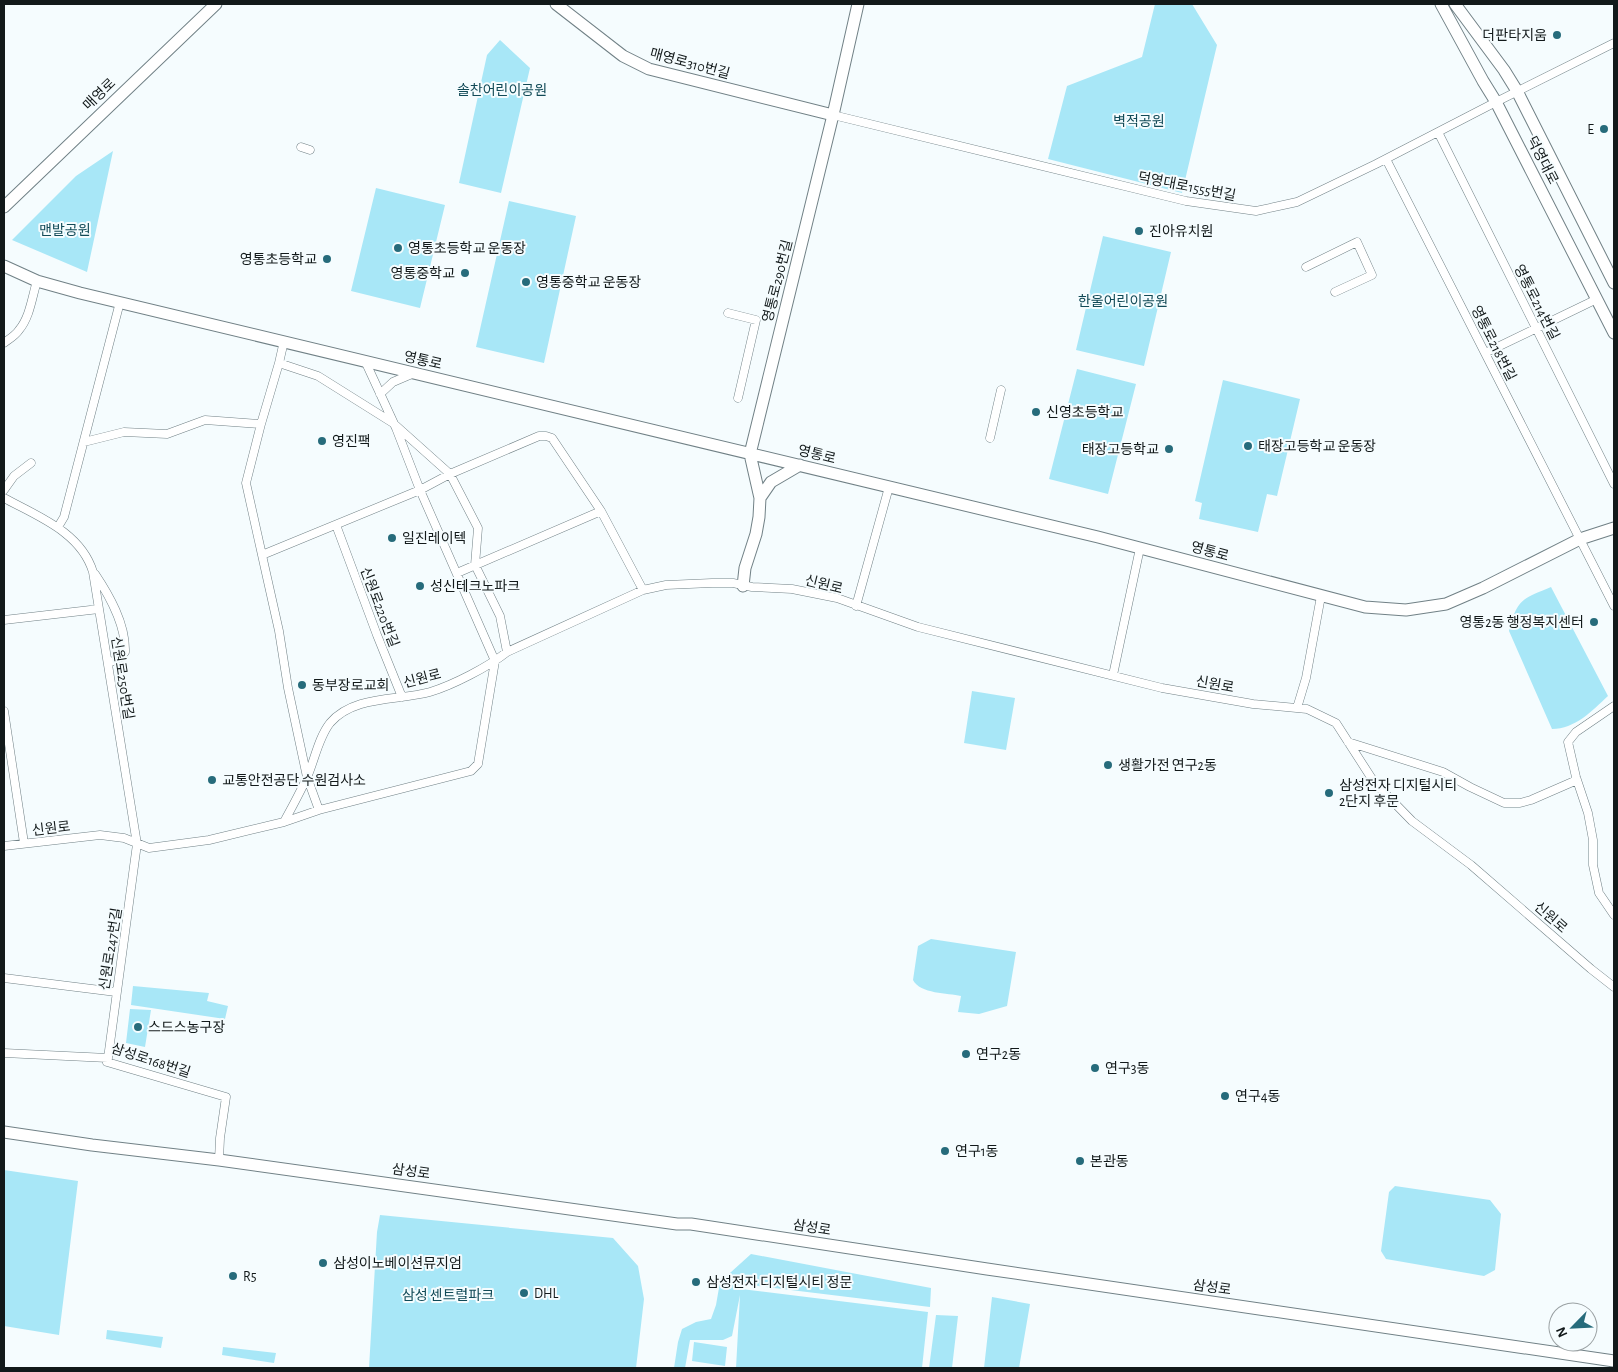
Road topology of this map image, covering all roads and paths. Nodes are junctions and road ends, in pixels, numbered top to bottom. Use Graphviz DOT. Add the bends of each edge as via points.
graph roads {
  1 [pos="216,4"];
  2 [pos="556,4"];
  3 [pos="858,4"];
  4 [pos="1435,4"];
  5 [pos="1441,4"];
  6 [pos="1458,7"];
  7 [pos="1449,19"];
  8 [pos="1614,43"];
  9 [pos="1517,91"];
  10 [pos="1496,102"];
  11 [pos="833,115"];
  12 [pos="1438,132"];
  13 [pos="301,147"];
  14 [pos="310,150"];
  15 [pos="1386,159"];
  16 [pos="4,208"];
  17 [pos="4,266"];
  18 [pos="1306,267"];
  19 [pos="37,281"];
  20 [pos="1614,283"];
  21 [pos="1335,292"];
  22 [pos="1597,299"];
  23 [pos="120,302"];
  24 [pos="728,313"];
  25 [pos="1536,328"];
  26 [pos="1614,333"];
  27 [pos="284,340"];
  28 [pos="4,344"];
  29 [pos="1485,353"];
  30 [pos="366,362"];
  31 [pos="279,363"];
  32 [pos="414,373"];
  33 [pos="1001,390"];
  34 [pos="380,394"];
  35 [pos="738,398"];
  36 [pos="393,423"];
  37 [pos="261,424"];
  38 [pos="990,438"];
  39 [pos="84,442"];
  40 [pos="750,454"];
  41 [pos="31,463"];
  42 [pos="800,465"];
  43 [pos="450,474"];
  44 [pos="1614,484"];
  45 [pos="889,487"];
  46 [pos="4,490"];
  47 [pos="420,490"];
  48 [pos="4,498"];
  49 [pos="760,498"];
  50 [pos="601,511"];
  51 [pos="336,525"];
  52 [pos="58,528"];
  53 [pos="1614,528"];
  54 [pos="1580,539"];
  55 [pos="1140,548"];
  56 [pos="262,555"];
  57 [pos="475,565"];
  58 [pos="93,572"];
  59 [pos="457,573"];
  60 [pos="743,586"];
  61 [pos="643,590"];
  62 [pos="1321,596"];
  63 [pos="856,606"];
  64 [pos="1614,606"];
  65 [pos="99,609"];
  66 [pos="4,620"];
  67 [pos="507,652"];
  68 [pos="495,661"];
  69 [pos="109,663"];
  70 [pos="1113,675"];
  71 [pos="402,697"];
  72 [pos="1614,706"];
  73 [pos="1297,708"];
  74 [pos="4,711"];
  75 [pos="1348,742"];
  76 [pos="308,777"];
  77 [pos="1577,780"];
  78 [pos="319,810"];
  79 [pos="284,822"];
  80 [pos="24,843"];
  81 [pos="137,844"];
  82 [pos="4,846"];
  83 [pos="1614,915"];
  84 [pos="4,978"];
  85 [pos="1614,987"];
  86 [pos="116,992"];
  87 [pos="4,1054"];
  88 [pos="108,1058"];
  89 [pos="4,1132"];
  90 [pos="219,1160"];
  91 [pos="1614,1361"];
  1 -- 16 [label="street, 매영로"];
  2 -- 11 [label="street, 매영로310번길" via="623,56 649,70"];
  3 -- 11 [label="street, 영통로290번길"];
  4 -- 7 [label="street"];
  5 -- 7 [label="street, 덕영대로"];
  6 -- 9 [label="street, 덕영대로"];
  7 -- 10 [label="street, 덕영대로"];
  8 -- 9 [label="street, 덕영대로1555번길"];
  9 -- 10 [label="street, 덕영대로1555번길"];
  9 -- 20 [label="street, 덕영대로"];
  10 -- 12 [label="street, 덕영대로1555번길"];
  10 -- 22 [label="street, 덕영대로"];
  11 -- 15 [label="street, 덕영대로1555번길" via="1186,201 1256,211 1297,202"];
  11 -- 40 [label="street, 영통로290번길"];
  12 -- 15 [label="street, 덕영대로1555번길"];
  12 -- 25 [label="street, 영통로214번길"];
  13 -- 14 [label="street"];
  15 -- 29 [label="street, 영통로218번길"];
  17 -- 19 [label="street, 영통로"];
  18 -- 21 [label="street" via="1357,242 1372,275"];
  19 -- 23 [label="street, 영통로"];
  19 -- 28 [label="street" via="23,325"];
  22 -- 25 [label="street"];
  22 -- 26 [label="street, 덕영대로"];
  23 -- 27 [label="street, 영통로"];
  23 -- 39 [label="street"];
  24 -- 35 [label="street" via="756,320"];
  25 -- 29 [label="street"];
  25 -- 44 [label="street, 영통로214번길"];
  27 -- 30 [label="street, 영통로"];
  27 -- 31 [label="street"];
  29 -- 54 [label="street, 영통로218번길"];
  30 -- 32 [label="street, 영통로"];
  30 -- 34 [label="street"];
  31 -- 36 [label="street" via="318,376"];
  31 -- 37 [label="street"];
  32 -- 34 [label="street" via="393,382"];
  32 -- 40 [label="street, 영통로"];
  33 -- 38 [label="street"];
  34 -- 36 [label="street"];
  36 -- 43 [label="street"];
  36 -- 47 [label="street"];
  37 -- 39 [label="street" via="205,420 167,434 124,432"];
  37 -- 56 [label="street" via="246,483"];
  39 -- 52 [label="street" via="64,517"];
  40 -- 42 [label="street, 영통로"];
  40 -- 49 [label="street"];
  41 -- 46 [label="street" via="14,476"];
  42 -- 45 [label="street, 영통로"];
  42 -- 49 [label="street" via="771,482"];
  43 -- 47 [label="street"];
  43 -- 50 [label="street" via="539,436 546,436 552,438"];
  43 -- 57 [label="street" via="478,528"];
  45 -- 55 [label="street, 영통로"];
  45 -- 63 [label="street"];
  47 -- 51 [label="street"];
  47 -- 59 [label="street"];
  48 -- 52 [label="street, 신원로250번길"];
  49 -- 60 [label="street" via="758,525"];
  50 -- 57 [label="street"];
  50 -- 61 [label="street"];
  51 -- 56 [label="street"];
  51 -- 71 [label="street, 신원로220번길"];
  52 -- 58 [label="street, 신원로250번길" via="77,543 88,557"];
  53 -- 54 [label="street, 영통로"];
  54 -- 62 [label="street, 영통로" via="1446,604 1406,610 1365,607"];
  54 -- 64 [label="street, 영통로218번길"];
  55 -- 62 [label="street, 영통로"];
  55 -- 70 [label="street"];
  56 -- 76 [label="street"];
  57 -- 59 [label="street"];
  57 -- 67 [label="street" via="500,616"];
  58 -- 65 [label="street, 신원로250번길"];
  58 -- 69 [label="street" via="107,591 122,629 125,652"];
  59 -- 68 [label="street"];
  60 -- 61 [label="street, 신원로" via="733,583 666,585"];
  60 -- 63 [label="street, 신원로" via="792,589 837,598"];
  61 -- 67 [label="street, 신원로"];
  62 -- 73 [label="street" via="1306,678"];
  63 -- 70 [label="street, 신원로" via="918,626"];
  65 -- 66 [label="street"];
  65 -- 69 [label="street, 신원로250번길"];
  67 -- 68 [label="street, 신원로"];
  68 -- 71 [label="street, 신원로" via="441,688"];
  68 -- 78 [label="street" via="475,769"];
  69 -- 81 [label="street, 신원로250번길"];
  70 -- 73 [label="street, 신원로" via="1180,691"];
  71 -- 76 [label="street, 신원로" via="359,706 336,717 325,731"];
  72 -- 77 [label="street" via="1576,732 1568,742"];
  73 -- 75 [label="street, 신원로" via="1307,709 1336,723"];
  74 -- 80 [label="street"];
  75 -- 77 [label="street" via="1443,772 1504,803 1531,800"];
  75 -- 85 [label="street, 신원로" via="1374,782 1412,821 1471,865"];
  76 -- 78 [label="street"];
  76 -- 79 [label="street, 신원로"];
  77 -- 83 [label="street" via="1588,813 1593,865 1600,892"];
  78 -- 79 [label="street"];
  79 -- 81 [label="street, 신원로" via="195,842 149,848"];
  80 -- 81 [label="street, 신원로" via="100,835 124,838"];
  80 -- 82 [label="street, 신원로"];
  81 -- 86 [label="street, 신원로247번길"];
  84 -- 86 [label="street"];
  86 -- 88 [label="street, 신원로247번길"];
  87 -- 88 [label="street, 삼성로168번길"];
  88 -- 90 [label="street, 삼성로168번길" via="107,1062 226,1097"];
  89 -- 90 [label="street, 삼성로"];
  90 -- 91 [label="street, 삼성로" via="691,1224"];
}
